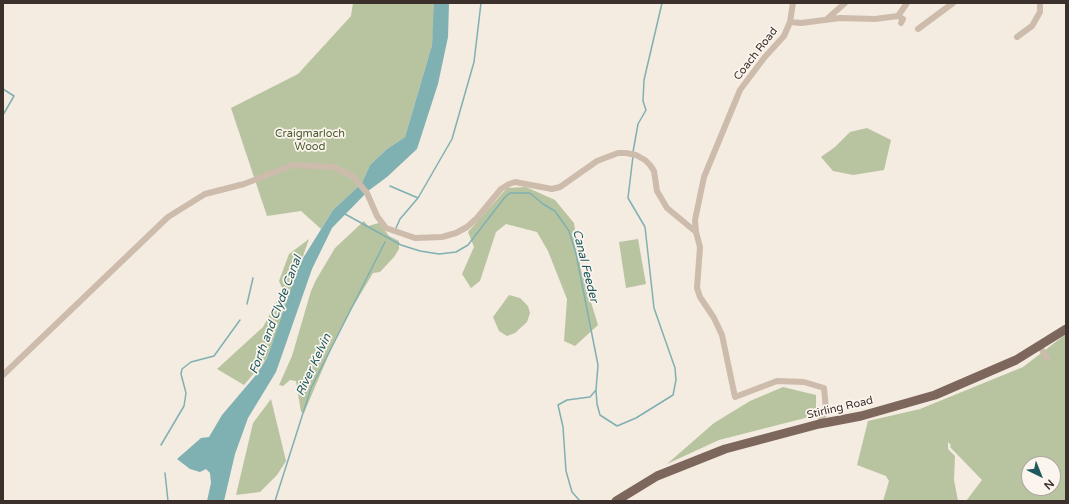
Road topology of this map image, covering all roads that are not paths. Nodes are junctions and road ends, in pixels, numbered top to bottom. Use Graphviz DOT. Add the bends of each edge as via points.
graph roads {
  1 [pos="793,3"];
  2 [pos="846,3"];
  3 [pos="907,3"];
  4 [pos="953,3"];
  5 [pos="1040,3"];
  6 [pos="898,16"];
  7 [pos="827,19"];
  8 [pos="790,22"];
  9 [pos="901,23"];
  10 [pos="918,29"];
  11 [pos="1017,36"];
  12 [pos="696,232"];
  13 [pos="1066,329"];
  14 [pos="1040,347"];
  15 [pos="1047,358"];
  16 [pos="3,375"];
  17 [pos="826,410"];
  18 [pos="838,420"];
  19 [pos="819,424"];
  20 [pos="616,501"];
  1 -- 8 [label="street, Coach Road"];
  2 -- 7 [label="street"];
  3 -- 6 [label="street"];
  4 -- 10 [label="street"];
  5 -- 11 [label="street" via="1040,12 1032,26"];
  6 -- 7 [label="street" via="875,19"];
  6 -- 9 [label="street" via="903,19"];
  7 -- 8 [label="street"];
  8 -- 12 [label="street, Coach Road" via="784,36 740,90 702,184"];
  12 -- 16 [label="street" via="667,208 657,191 654,171 645,160 634,154 618,153 597,161 573,180 552,189 515,182 509,184 501,189 477,218 456,234 415,238 386,228 377,216 367,193 352,176 334,167 293,165 244,184 205,194 168,217"];
  12 -- 17 [label="street, Coach Road" via="700,247 698,292 722,335 735,397 777,381 804,382 824,388"];
  13 -- 14 [label="main road, Stirling Road"];
  14 -- 15 [label="street"];
  14 -- 18 [label="main road, Stirling Road" via="935,396"];
  17 -- 18 [label="street"];
  17 -- 19 [label="street"];
  18 -- 19 [label="main road, Stirling Road"];
  19 -- 20 [label="main road, Stirling Road" via="725,449 657,476"];
}
